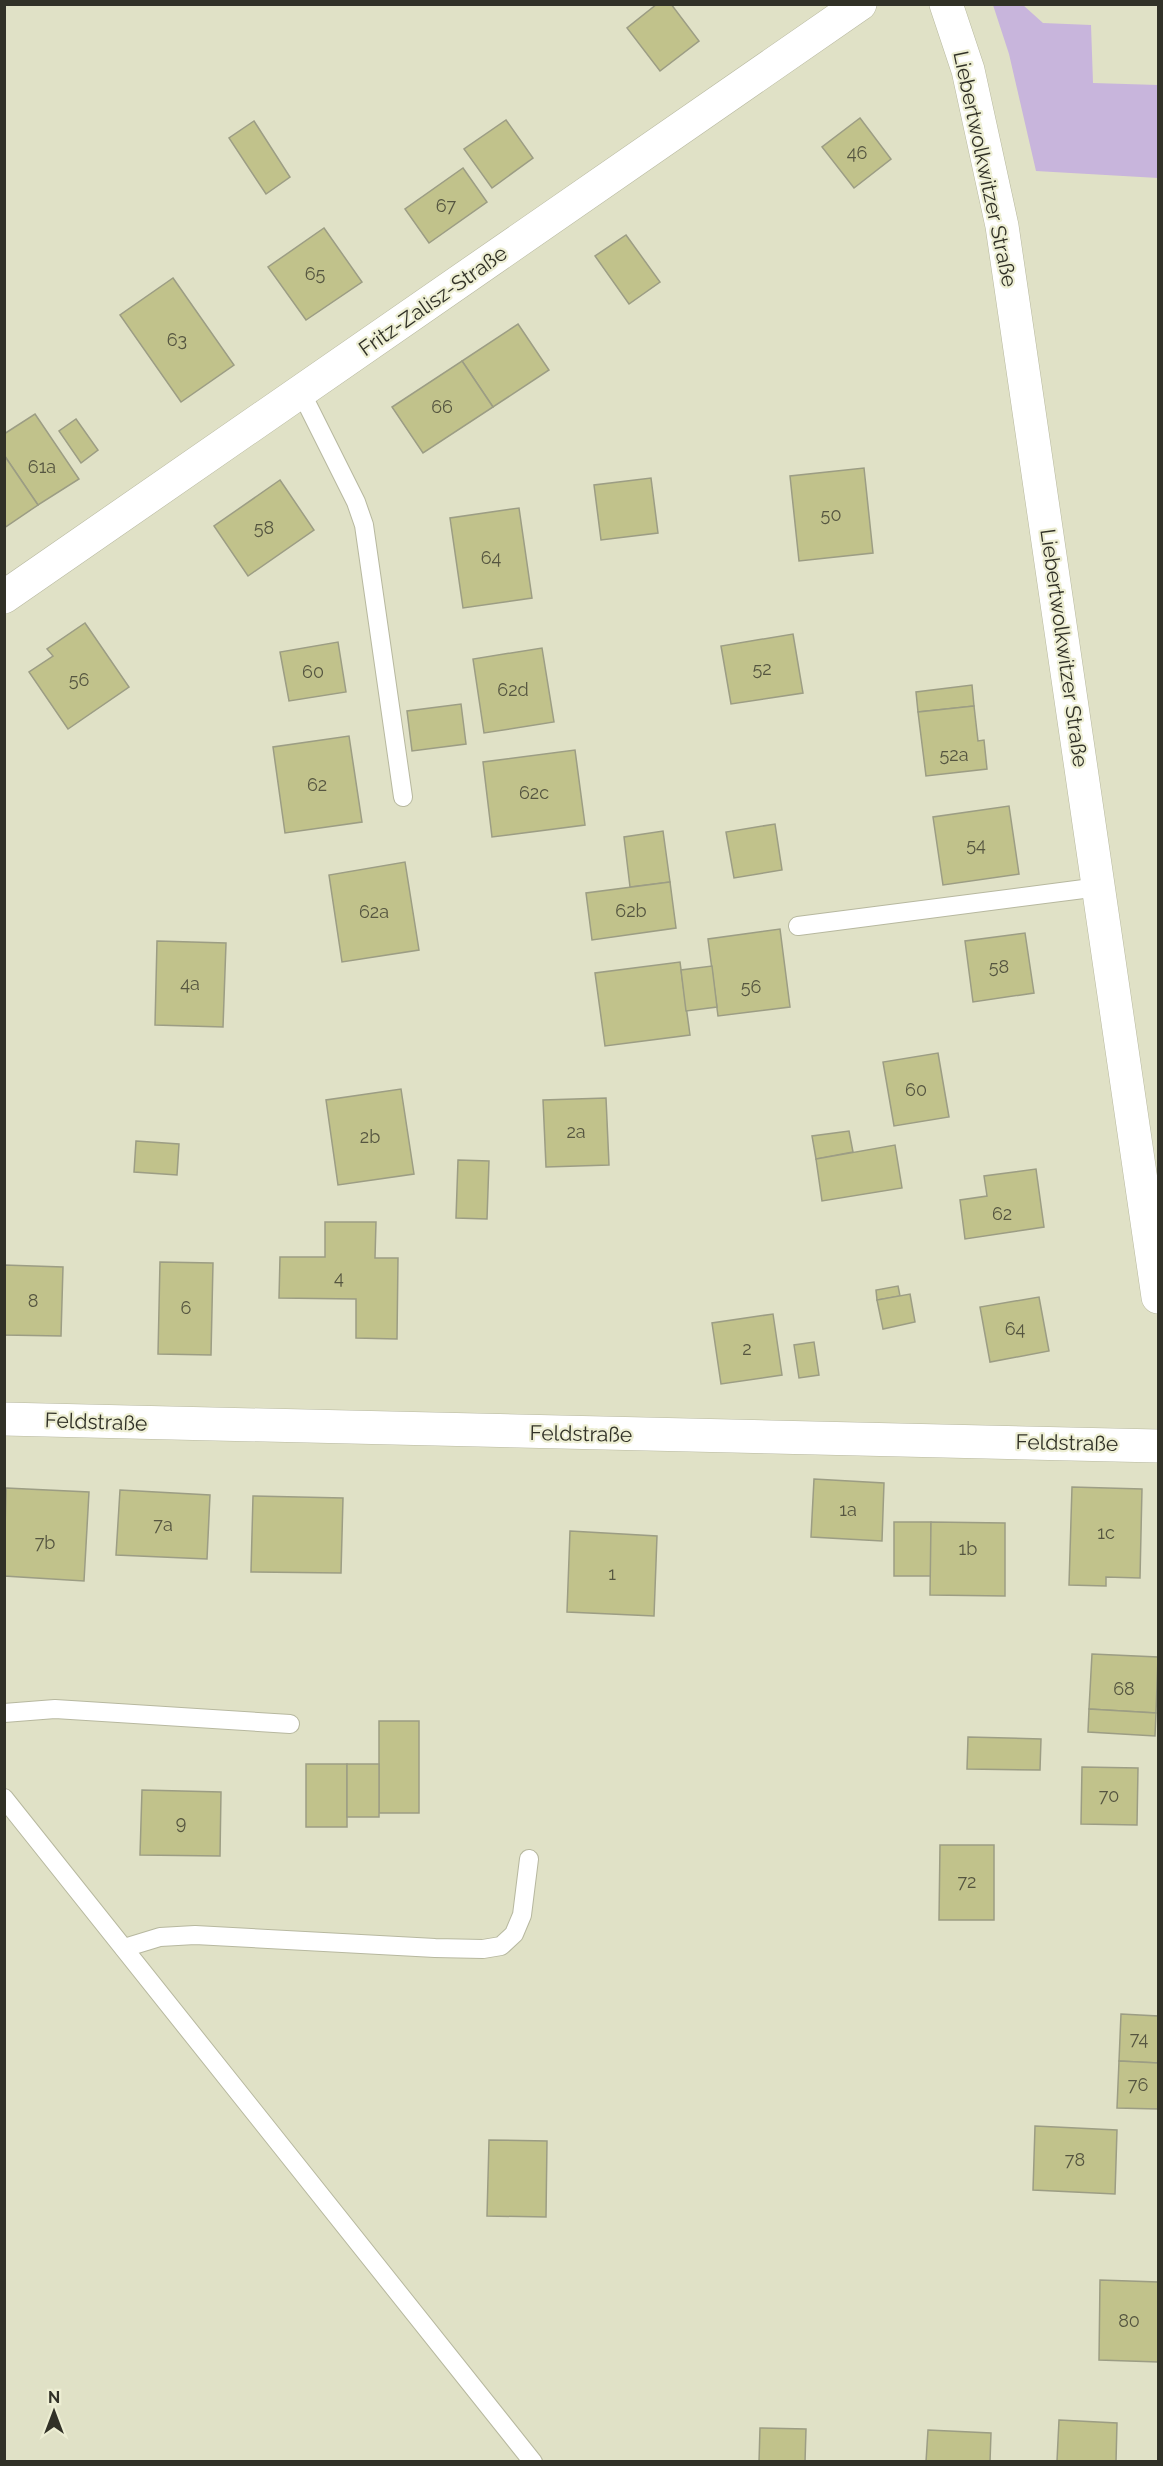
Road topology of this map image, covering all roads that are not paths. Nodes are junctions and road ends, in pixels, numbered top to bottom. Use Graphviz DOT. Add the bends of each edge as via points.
graph roads {
  1 [pos="861,4"];
  2 [pos="946,4"];
  3 [pos="301,392"];
  4 [pos="4,597"];
  5 [pos="403,797"];
  6 [pos="1099,887"];
  7 [pos="798,926"];
  8 [pos="1158,1297"];
  9 [pos="4,1419"];
  10 [pos="1158,1446"];
  11 [pos="4,1713"];
  12 [pos="290,1724"];
  13 [pos="4,1798"];
  14 [pos="529,1859"];
  15 [pos="124,1948"];
  16 [pos="533,2462"];
  1 -- 3 [label="street, Fritz-Zalisz-Straße"];
  2 -- 6 [label="street, Liebertwolkwitzer Straße" via="968,70 1002,226"];
  3 -- 4 [label="street, Fritz-Zalisz-Straße"];
  3 -- 5 [label="lane" via="364,525"];
  6 -- 7 [label="lane"];
  6 -- 8 [label="street, Liebertwolkwitzer Straße"];
  9 -- 10 [label="street, Feldstraße"];
  11 -- 12 [label="lane" via="55,1709"];
  13 -- 15 [label="lane"];
  14 -- 15 [label="lane" via="522,1915 514,1934 501,1946 435,1948 195,1935 160,1937"];
  15 -- 16 [label="lane"];
}
